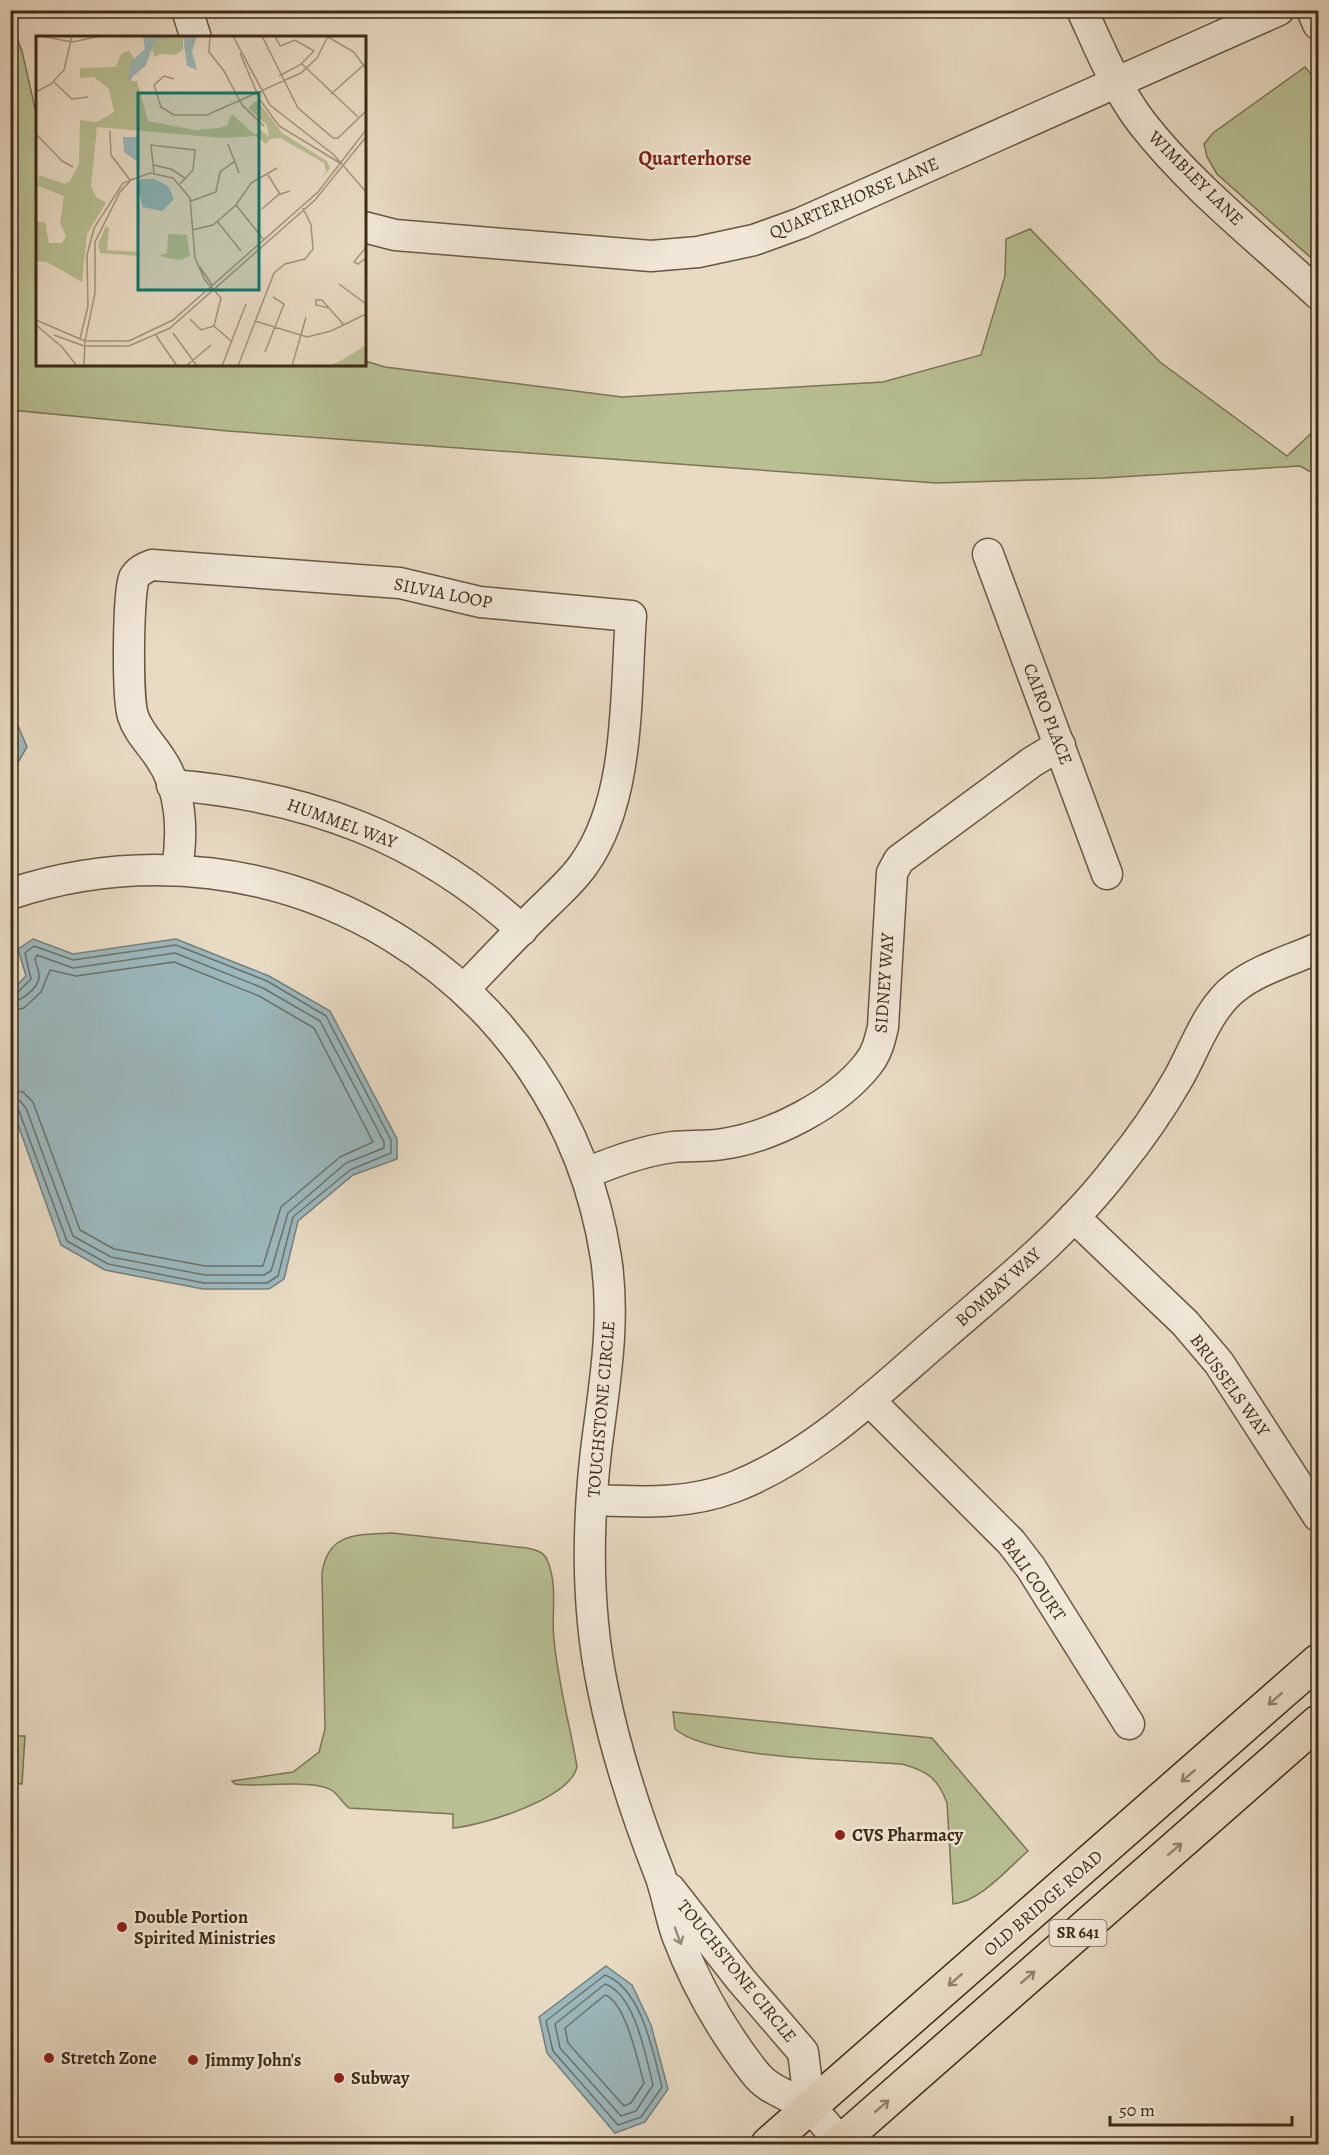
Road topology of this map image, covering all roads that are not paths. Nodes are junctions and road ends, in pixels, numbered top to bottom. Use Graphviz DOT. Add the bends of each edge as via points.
graph roads {
  1 [pos="187,10"];
  2 [pos="1082,10"];
  3 [pos="1279,10"];
  4 [pos="1312,10"];
  5 [pos="1318,24"];
  6 [pos="195,36"];
  7 [pos="1116,83"];
  8 [pos="366,228"];
  9 [pos="1318,294"];
  10 [pos="988,554"];
  11 [pos="1060,744"];
  12 [pos="172,785"];
  13 [pos="177,869"];
  14 [pos="1107,874"];
  15 [pos="10,894"];
  16 [pos="522,930"];
  17 [pos="1318,948"];
  18 [pos="464,989"];
  19 [pos="586,1173"];
  20 [pos="1074,1217"];
  21 [pos="869,1400"];
  22 [pos="592,1500"];
  23 [pos="1318,1516"];
  24 [pos="1318,1661"];
  25 [pos="1318,1722"];
  26 [pos="1129,1724"];
  27 [pos="662,1880"];
  28 [pos="810,2108"];
  29 [pos="840,2144"];
  30 [pos="768,2145"];
  1 -- 6 [label="street"];
  2 -- 7 [label="street, WIMBLEY LANE"];
  3 -- 7 [label="street, QUARTERHORSE LANE"];
  4 -- 5 [label="street"];
  7 -- 8 [label="street, QUARTERHORSE LANE" via="801,223 754,240 698,252 604,254 395,235"];
  7 -- 9 [label="street, WIMBLEY LANE" via="1173,159"];
  10 -- 11 [label="street, CAIRO PLACE"];
  11 -- 14 [label="street, CAIRO PLACE"];
  11 -- 19 [label="street, SIDNEY WAY" via="899,860 892,873 883,1027 868,1065 811,1111 757,1136 722,1144 673,1147"];
  12 -- 13 [label="street, SILVIA LOOP" via="180,816"];
  12 -- 16 [label="street, HUMMEL WAY" via="274,799 362,826 442,867"];
  12 -- 16 [label="street, SILVIA LOOP" via="161,759 136,725 130,703 133,584 143,568 152,565 400,583 480,602 631,616 619,777 612,810 584,864"];
  13 -- 15 [label="street, TOUCHSTONE CIRCLE" via="138,869 74,877"];
  13 -- 18 [label="street, TOUCHSTONE CIRCLE" via="243,877 321,900 386,931"];
  16 -- 18 [label="street, SILVIA LOOP"];
  17 -- 20 [label="street, BOMBAY WAY" via="1245,982 1219,1003 1156,1115"];
  18 -- 19 [label="street, TOUCHSTONE CIRCLE" via="497,1022 546,1087"];
  19 -- 22 [label="street, TOUCHSTONE CIRCLE" via="607,1259 611,1310"];
  20 -- 21 [label="street, BOMBAY WAY" via="1014,1275"];
  20 -- 23 [label="street, BRUSSELS WAY" via="1185,1323 1219,1363"];
  21 -- 22 [label="street, BOMBAY WAY" via="769,1472 732,1488 661,1503"];
  21 -- 26 [label="street, BALI COURT" via="1011,1542"];
  22 -- 27 [label="street, TOUCHSTONE CIRCLE" via="593,1617 601,1684 625,1779"];
  24 -- 28 [label="main road, OLD BRIDGE ROAD / SR 641, one-way"];
  29 -- 25 [label="main road, SR 641, one-way"];
  27 -- 28 [label="street, TOUCHSTONE CIRCLE" via="803,2052"];
  27 -- 28 [label="street, TOUCHSTONE CIRCLE, one-way" via="691,1970 732,2039 766,2086"];
  28 -- 29 [label="street"];
  28 -- 30 [label="main road, OLD BRIDGE ROAD / SR 641"];
}
